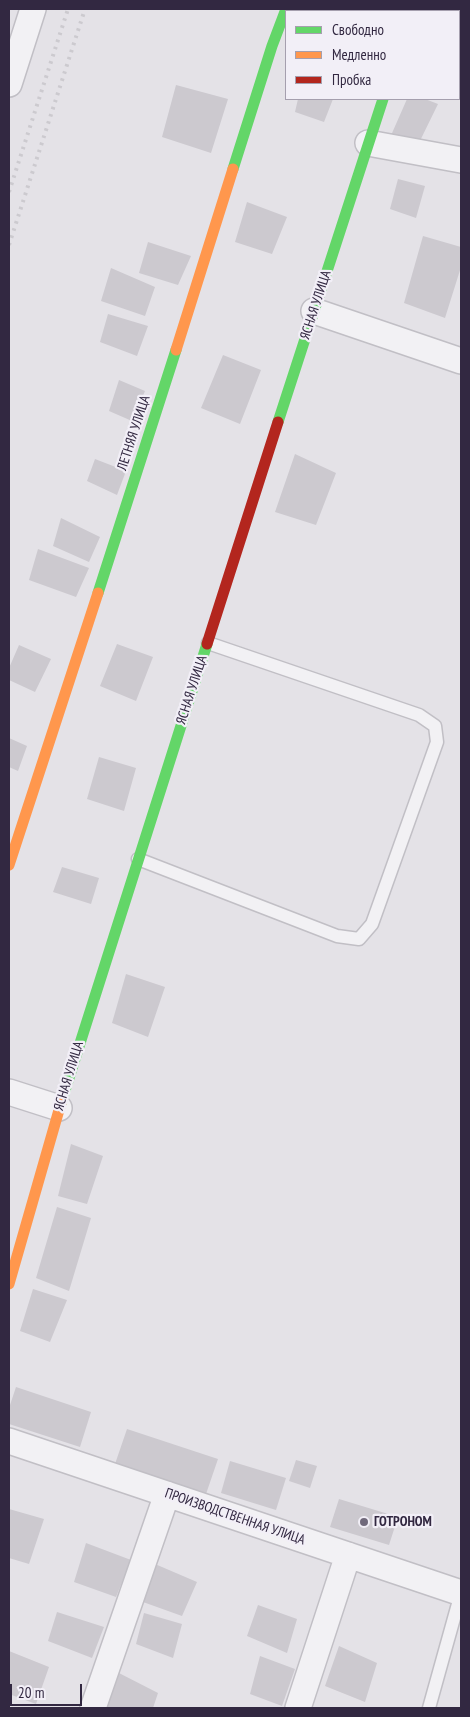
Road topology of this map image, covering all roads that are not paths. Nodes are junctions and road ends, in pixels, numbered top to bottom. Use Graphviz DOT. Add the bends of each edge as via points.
graph roads {
  1 [pos="33,9"];
  2 [pos="285,12"];
  3 [pos="9,84"];
  4 [pos="384,100"];
  5 [pos="368,144"];
  6 [pos="461,160"];
  7 [pos="314,311"];
  8 [pos="461,361"];
  9 [pos="208,643"];
  10 [pos="138,859"];
  11 [pos="9,865"];
  12 [pos="9,1092"];
  13 [pos="59,1108"];
  14 [pos="9,1284"];
  15 [pos="9,1441"];
  16 [pos="167,1494"];
  17 [pos="348,1555"];
  18 [pos="461,1593"];
  19 [pos="93,1708"];
  20 [pos="298,1708"];
  21 [pos="429,1708"];
  1 -- 3 [label="street"];
  2 -- 11 [label="street, ЛЕТНЯЯ УЛИЦА"];
  4 -- 5 [label="street, ЯСНАЯ УЛИЦА"];
  5 -- 6 [label="street"];
  5 -- 7 [label="street, ЯСНАЯ УЛИЦА"];
  7 -- 8 [label="street"];
  7 -- 9 [label="street, ЯСНАЯ УЛИЦА"];
  9 -- 10 [label="street, ЯСНАЯ УЛИЦА"];
  9 -- 10 [label="lane" via="419,715 435,726 437,742 372,924 359,939 337,936"];
  10 -- 13 [label="street, ЯСНАЯ УЛИЦА"];
  12 -- 13 [label="street"];
  13 -- 14 [label="street, ЯСНАЯ УЛИЦА"];
  15 -- 16 [label="street, ПРОИЗВОДСТВЕННАЯ УЛИЦА"];
  16 -- 17 [label="street, ПРОИЗВОДСТВЕННАЯ УЛИЦА"];
  16 -- 19 [label="street"];
  17 -- 18 [label="street, ПРОИЗВОДСТВЕННАЯ УЛИЦА"];
  17 -- 20 [label="street"];
  18 -- 21 [label="lane"];
}
